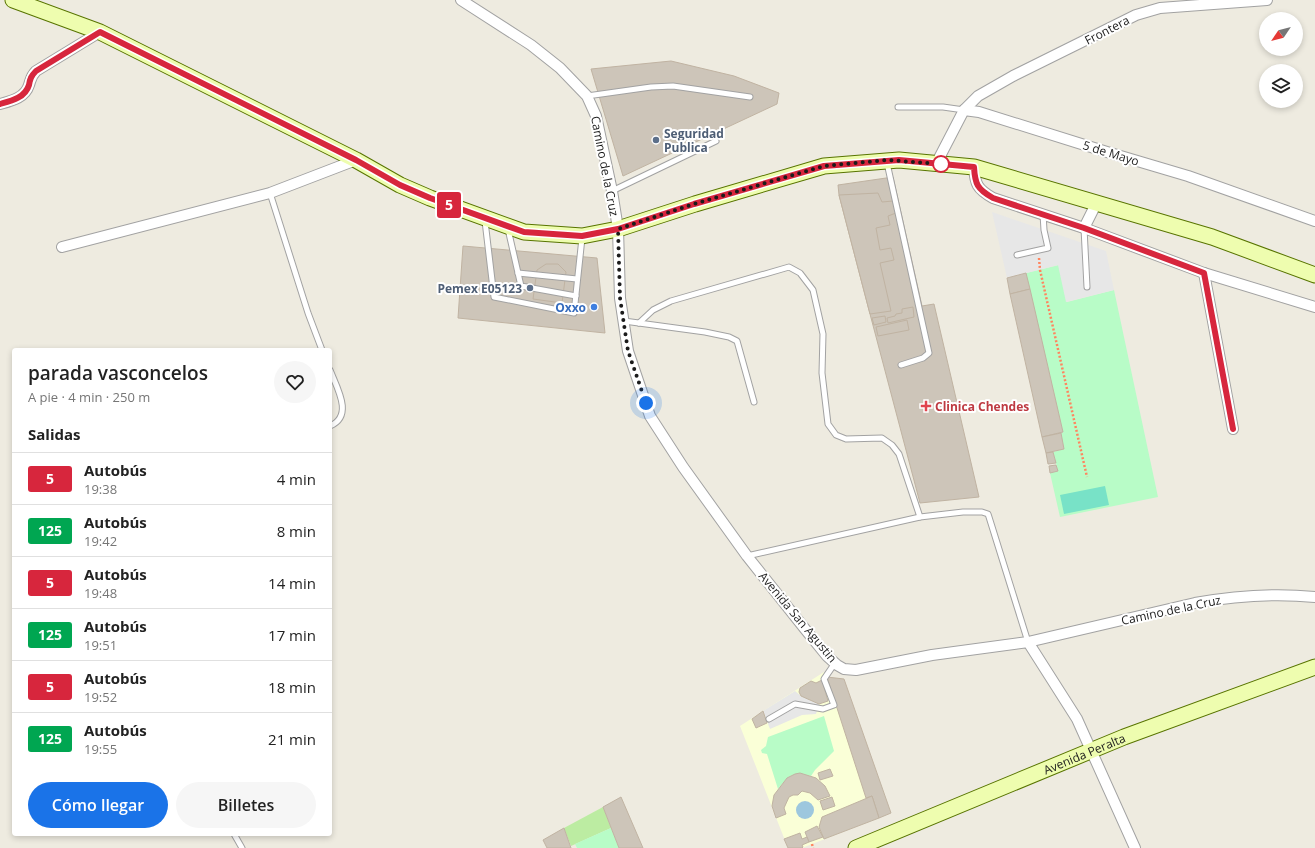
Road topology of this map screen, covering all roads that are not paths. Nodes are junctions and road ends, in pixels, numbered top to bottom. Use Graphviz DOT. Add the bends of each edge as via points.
graph roads {
  1 [pos="13,0"];
  2 [pos="461,0"];
  3 [pos="1256,0"];
  4 [pos="1267,0"];
  5 [pos="1159,4"];
  6 [pos="100,32"];
  7 [pos="587,96"];
  8 [pos="750,97"];
  9 [pos="0,104"];
  10 [pos="898,108"];
  11 [pos="964,110"];
  12 [pos="716,141"];
  13 [pos="356,160"];
  14 [pos="887,160"];
  15 [pos="936,164"];
  16 [pos="974,167"];
  17 [pos="612,191"];
  18 [pos="270,193"];
  19 [pos="1097,202"];
  20 [pos="1043,214"];
  21 [pos="485,218"];
  22 [pos="1315,221"];
  23 [pos="507,226"];
  24 [pos="1084,228"];
  25 [pos="618,229"];
  26 [pos="582,236"];
  27 [pos="62,247"];
  28 [pos="1017,255"];
  29 [pos="518,273"];
  30 [pos="1204,273"];
  31 [pos="1315,275"];
  32 [pos="577,280"];
  33 [pos="1087,287"];
  34 [pos="576,296"];
  35 [pos="1315,307"];
  36 [pos="624,321"];
  37 [pos="639,323"];
  38 [pos="321,348"];
  39 [pos="901,365"];
  40 [pos="332,375"];
  41 [pos="754,402"];
  42 [pos="332,425"];
  43 [pos="1233,429"];
  44 [pos="920,517"];
  45 [pos="747,556"];
  46 [pos="1315,597"];
  47 [pos="1028,642"];
  48 [pos="835,663"];
  49 [pos="1315,666"];
  50 [pos="769,718"];
  51 [pos="1092,752"];
  52 [pos="235,836"];
  53 [pos="242,848"];
  54 [pos="856,848"];
  55 [pos="1135,848"];
  1 -- 6 [label="main road"];
  2 -- 7 [label="street, Camino de la Cruz" via="531,45 560,68"];
  3 -- 4 [label="street, Frontera"];
  3 -- 5 [label="street, Frontera"];
  5 -- 11 [label="street, Frontera" via="1013,76 978,96"];
  6 -- 9 [label="street" via="36,71 30,78 25,93 15,100"];
  6 -- 13 [label="main road"];
  7 -- 8 [label="lane" via="674,86"];
  7 -- 17 [label="street, Camino de la Cruz" via="596,116"];
  10 -- 11 [label="lane" via="943,107"];
  11 -- 15 [label="street"];
  11 -- 22 [label="street, 5 de Mayo" via="979,112 1188,176"];
  12 -- 17 [label="lane"];
  13 -- 18 [label="street"];
  13 -- 21 [label="main road" via="400,185"];
  14 -- 15 [label="main road"];
  14 -- 25 [label="main road" via="824,166"];
  14 -- 39 [label="lane" via="929,353 923,358"];
  15 -- 16 [label="main road"];
  16 -- 19 [label="main road"];
  16 -- 20 [label="street" via="975,180 984,193"];
  17 -- 25 [label="street, Camino de la Cruz"];
  18 -- 27 [label="street"];
  18 -- 38 [label="lane"];
  19 -- 24 [label="street"];
  19 -- 31 [label="main road" via="1212,237"];
  20 -- 24 [label="street"];
  20 -- 28 [label="lane" via="1048,248"];
  21 -- 23 [label="main road"];
  21 -- 34 [label="lane" via="494,296 574,313"];
  23 -- 26 [label="main road" via="524,232"];
  23 -- 29 [label="lane"];
  24 -- 30 [label="street"];
  24 -- 33 [label="lane"];
  25 -- 26 [label="main road"];
  25 -- 36 [label="street, Avenida San Agustin" via="620,298"];
  26 -- 32 [label="lane"];
  29 -- 32 [label="lane"];
  29 -- 34 [label="lane" via="521,286"];
  30 -- 35 [label="street"];
  30 -- 43 [label="street"];
  32 -- 34 [label="lane"];
  36 -- 37 [label="lane"];
  36 -- 45 [label="street, Avenida San Agustin" via="628,351 650,416"];
  37 -- 41 [label="lane" via="705,332 736,341"];
  37 -- 44 [label="lane" via="653,310 671,301 789,267 800,273 813,290 823,334 822,373 828,424 836,434 846,439 882,438 892,445 899,454"];
  40 -- 42 [label="lane" via="343,412 342,417"];
  44 -- 45 [label="lane"];
  44 -- 47 [label="lane" via="963,512 988,514"];
  45 -- 48 [label="street, Avenida San Agustin"];
  46 -- 47 [label="street, Camino de la Cruz" via="1242,596 1217,599"];
  47 -- 48 [label="street, Avenida San Agustin" via="932,655 856,670 844,669"];
  47 -- 51 [label="street" via="1077,719"];
  48 -- 50 [label="lane" via="824,679 834,705 823,709 795,704"];
  49 -- 51 [label="main road, Avenida Peralta" via="1124,737"];
  51 -- 54 [label="main road, Avenida Peralta"];
  51 -- 55 [label="street"];
  52 -- 53 [label="lane"];
}
